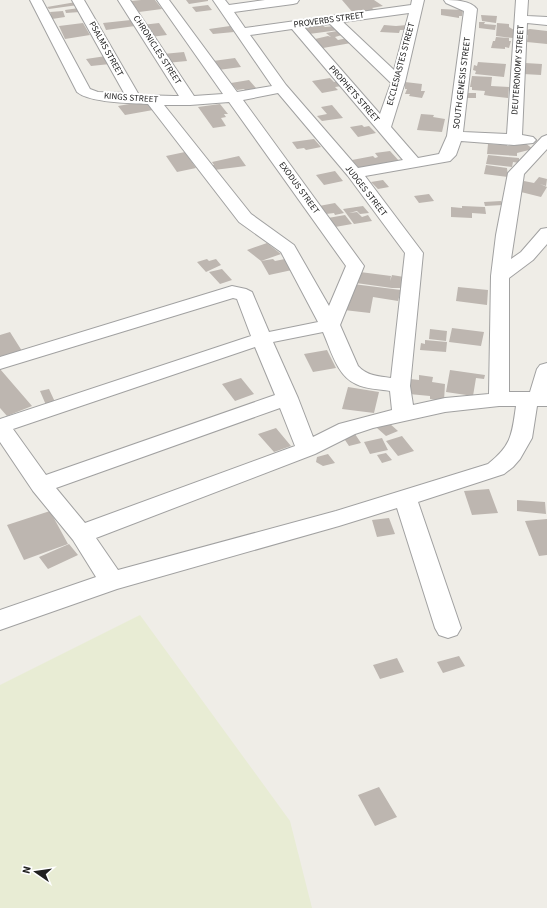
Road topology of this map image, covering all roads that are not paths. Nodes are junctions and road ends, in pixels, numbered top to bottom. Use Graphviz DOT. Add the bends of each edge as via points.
graph roads {
  1 [pos="36,0"];
  2 [pos="78,0"];
  3 [pos="124,0"];
  4 [pos="163,0"];
  5 [pos="293,0"];
  6 [pos="450,0"];
  7 [pos="522,0"];
  8 [pos="222,4"];
  9 [pos="417,4"];
  10 [pos="522,19"];
  11 [pos="333,20"];
  12 [pos="547,21"];
  13 [pos="295,25"];
  14 [pos="242,32"];
  15 [pos="398,82"];
  16 [pos="281,88"];
  17 [pos="234,97"];
  18 [pos="134,99"];
  19 [pos="153,100"];
  20 [pos="190,100"];
  21 [pos="383,127"];
  22 [pos="455,136"];
  23 [pos="514,140"];
  24 [pos="547,141"];
  25 [pos="414,164"];
  26 [pos="354,173"];
  27 [pos="547,233"];
  28 [pos="500,276"];
  29 [pos="330,325"];
  30 [pos="261,339"];
  31 [pos="0,364"];
  32 [pos="547,369"];
  33 [pos="400,386"];
  34 [pos="288,398"];
  35 [pos="499,399"];
  36 [pos="537,399"];
  37 [pos="403,414"];
  38 [pos="1,428"];
  39 [pos="308,449"];
  40 [pos="41,485"];
  41 [pos="405,497"];
  42 [pos="81,534"];
  43 [pos="112,581"];
  44 [pos="0,620"];
  45 [pos="448,628"];
  1 -- 18 [label="street, KINGS STREET" via="82,89 94,95"];
  2 -- 18 [label="street, PSALMS STREET"];
  3 -- 20 [label="street, CHRONICLES STREET"];
  4 -- 17 [label="street, EXODUS STREET"];
  5 -- 8 [label="street"];
  6 -- 22 [label="street, SOUTH GENESIS STREET" via="471,9"];
  7 -- 10 [label="street, DEUTERONOMY STREET"];
  8 -- 14 [label="street, JUDGES STREET"];
  9 -- 11 [label="street, PROVERBS STREET"];
  9 -- 15 [label="street, ECCLESIASTES STREET"];
  10 -- 12 [label="street"];
  10 -- 23 [label="street, DEUTERONOMY STREET"];
  11 -- 13 [label="street, PROVERBS STREET"];
  11 -- 15 [label="street"];
  13 -- 14 [label="street, PROVERBS STREET"];
  13 -- 21 [label="street, PROPHETS STREET"];
  14 -- 16 [label="street, JUDGES STREET"];
  15 -- 21 [label="street, ECCLESIASTES STREET"];
  16 -- 17 [label="street, KINGS STREET"];
  16 -- 26 [label="street, JUDGES STREET"];
  17 -- 20 [label="street, KINGS STREET"];
  17 -- 29 [label="street, EXODUS STREET" via="355,266"];
  18 -- 19 [label="street, KINGS STREET"];
  19 -- 20 [label="street, KINGS STREET"];
  19 -- 29 [label="street" via="245,218 288,249"];
  21 -- 25 [label="street, PROPHETS STREET"];
  22 -- 23 [label="street"];
  22 -- 25 [label="street, SOUTH GENESIS STREET" via="448,155 444,158"];
  23 -- 24 [label="street"];
  24 -- 28 [label="street" via="516,173"];
  25 -- 26 [label="street, SOUTH GENESIS STREET"];
  26 -- 33 [label="street, JUDGES STREET" via="414,253"];
  27 -- 28 [label="street" via="527,256"];
  28 -- 35 [label="street"];
  29 -- 30 [label="street"];
  29 -- 33 [label="street" via="349,368 355,375 364,380"];
  30 -- 31 [label="street" via="245,296 232,292"];
  30 -- 34 [label="street"];
  30 -- 38 [label="street"];
  32 -- 36 [label="street"];
  33 -- 37 [label="street, JUDGES STREET"];
  34 -- 39 [label="street"];
  34 -- 40 [label="street"];
  35 -- 36 [label="street"];
  35 -- 37 [label="street" via="445,405"];
  36 -- 41 [label="street" via="522,439 505,463"];
  37 -- 39 [label="street" via="348,429"];
  38 -- 40 [label="street"];
  39 -- 42 [label="street"];
  40 -- 42 [label="street"];
  41 -- 43 [label="street"];
  41 -- 45 [label="street"];
  42 -- 43 [label="street"];
  43 -- 44 [label="street"];
}
